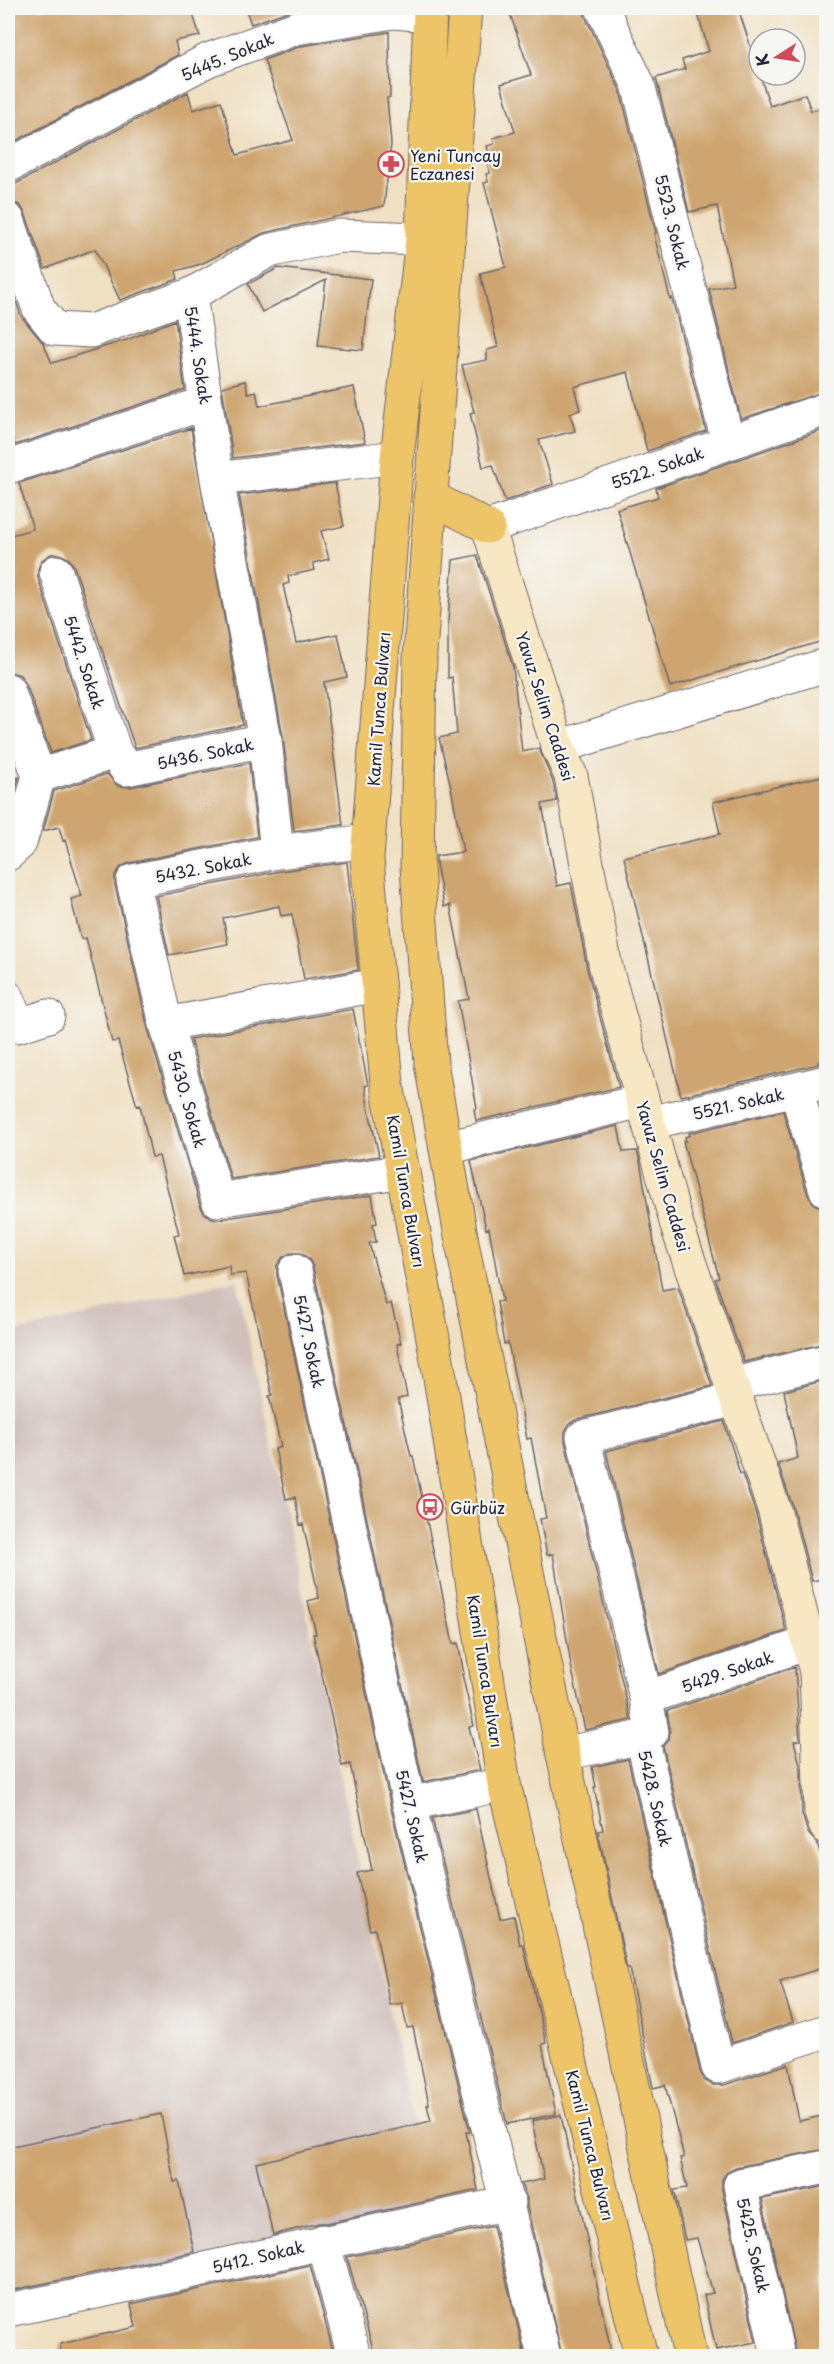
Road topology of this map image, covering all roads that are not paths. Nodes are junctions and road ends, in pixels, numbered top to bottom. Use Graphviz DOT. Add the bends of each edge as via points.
graph roads {
  1 [pos="465,8"];
  2 [pos="602,8"];
  3 [pos="430,11"];
  4 [pos="8,166"];
  5 [pos="8,220"];
  6 [pos="422,239"];
  7 [pos="190,295"];
  8 [pos="206,404"];
  9 [pos="826,409"];
  10 [pos="728,442"];
  11 [pos="397,457"];
  12 [pos="8,467"];
  13 [pos="218,479"];
  14 [pos="430,497"];
  15 [pos="488,527"];
  16 [pos="56,572"];
  17 [pos="826,665"];
  18 [pos="8,690"];
  19 [pos="265,740"];
  20 [pos="558,747"];
  21 [pos="115,752"];
  22 [pos="39,776"];
  23 [pos="368,841"];
  24 [pos="277,852"];
  25 [pos="8,854"];
  26 [pos="378,985"];
  27 [pos="8,998"];
  28 [pos="48,1016"];
  29 [pos="166,1024"];
  30 [pos="811,1086"];
  31 [pos="646,1112"];
  32 [pos="446,1148"];
  33 [pos="403,1170"];
  34 [pos="826,1190"];
  35 [pos="296,1271"];
  36 [pos="826,1361"];
  37 [pos="734,1392"];
  38 [pos="808,1643"];
  39 [pos="821,1693"];
  40 [pos="646,1698"];
  41 [pos="642,1737"];
  42 [pos="563,1754"];
  43 [pos="504,1784"];
  44 [pos="409,1804"];
  45 [pos="826,1827"];
  46 [pos="826,2031"];
  47 [pos="826,2168"];
  48 [pos="509,2204"];
  49 [pos="323,2241"];
  50 [pos="8,2310"];
  51 [pos="354,2356"];
  52 [pos="544,2356"];
  53 [pos="641,2356"];
  54 [pos="690,2356"];
  55 [pos="778,2356"];
  1 -- 14 [label="main road"];
  2 -- 10 [label="street, 5523. Sokak" via="638,84"];
  3 -- 4 [label="street, 5445. Sokak" via="393,12 296,28 208,60"];
  3 -- 6 [label="main road, Kamil Tunca Bulvarı"];
  5 -- 7 [label="street" via="39,309 55,329 91,331"];
  6 -- 7 [label="street, 5444. Sokak" via="339,236 267,251"];
  6 -- 11 [label="main road, Kamil Tunca Bulvarı"];
  7 -- 8 [label="street, 5444. Sokak"];
  8 -- 12 [label="street"];
  8 -- 13 [label="street, 5444. Sokak"];
  9 -- 10 [label="street, 5522. Sokak"];
  10 -- 15 [label="street, 5522. Sokak"];
  11 -- 13 [label="street"];
  11 -- 23 [label="main road, Kamil Tunca Bulvarı"];
  13 -- 19 [label="street, 5444. Sokak"];
  14 -- 15 [label="main road"];
  14 -- 32 [label="main road" via="420,654 417,867 431,1063"];
  15 -- 20 [label="street, Yavuz Selim Caddesi"];
  16 -- 21 [label="street, 5442. Sokak"];
  17 -- 20 [label="street"];
  18 -- 22 [label="street"];
  19 -- 21 [label="street, 5436. Sokak" via="126,769"];
  19 -- 24 [label="street, 5436. Sokak"];
  20 -- 31 [label="street, Yavuz Selim Caddesi" via="571,776 606,968"];
  21 -- 22 [label="street"];
  22 -- 25 [label="street" via="20,843"];
  23 -- 24 [label="street"];
  23 -- 26 [label="main road, Kamil Tunca Bulvarı"];
  24 -- 29 [label="street, 5432. Sokak" via="133,881"];
  26 -- 29 [label="street"];
  26 -- 33 [label="main road, Kamil Tunca Bulvarı" via="387,1084"];
  27 -- 28 [label="street" via="17,1026"];
  29 -- 33 [label="street, 5430. Sokak" via="218,1200"];
  30 -- 31 [label="street, 5521. Sokak"];
  30 -- 34 [label="street"];
  31 -- 32 [label="street, 5521. Sokak"];
  31 -- 37 [label="street, Yavuz Selim Caddesi" via="678,1229"];
  32 -- 42 [label="main road"];
  33 -- 43 [label="main road, Kamil Tunca Bulvarı"];
  35 -- 44 [label="street, 5427. Sokak"];
  36 -- 37 [label="street"];
  37 -- 38 [label="street, Yavuz Selim Caddesi" via="774,1509"];
  37 -- 40 [label="street, 5428. Sokak" via="583,1437"];
  38 -- 39 [label="street, Yavuz Selim Caddesi"];
  38 -- 40 [label="street, 5429. Sokak"];
  39 -- 45 [label="street, Yavuz Selim Caddesi" via="821,1813"];
  40 -- 41 [label="street, 5428. Sokak" via="652,1732"];
  41 -- 42 [label="street"];
  41 -- 46 [label="street, 5428. Sokak" via="718,2067"];
  42 -- 54 [label="main road"];
  43 -- 44 [label="street"];
  43 -- 53 [label="main road, Kamil Tunca Bulvarı"];
  44 -- 48 [label="street, 5427. Sokak"];
  47 -- 55 [label="street, 5425. Sokak" via="740,2185"];
  48 -- 49 [label="street, 5412. Sokak"];
  48 -- 52 [label="street, 5427. Sokak"];
  49 -- 50 [label="street, 5412. Sokak"];
  49 -- 51 [label="street"];
}
